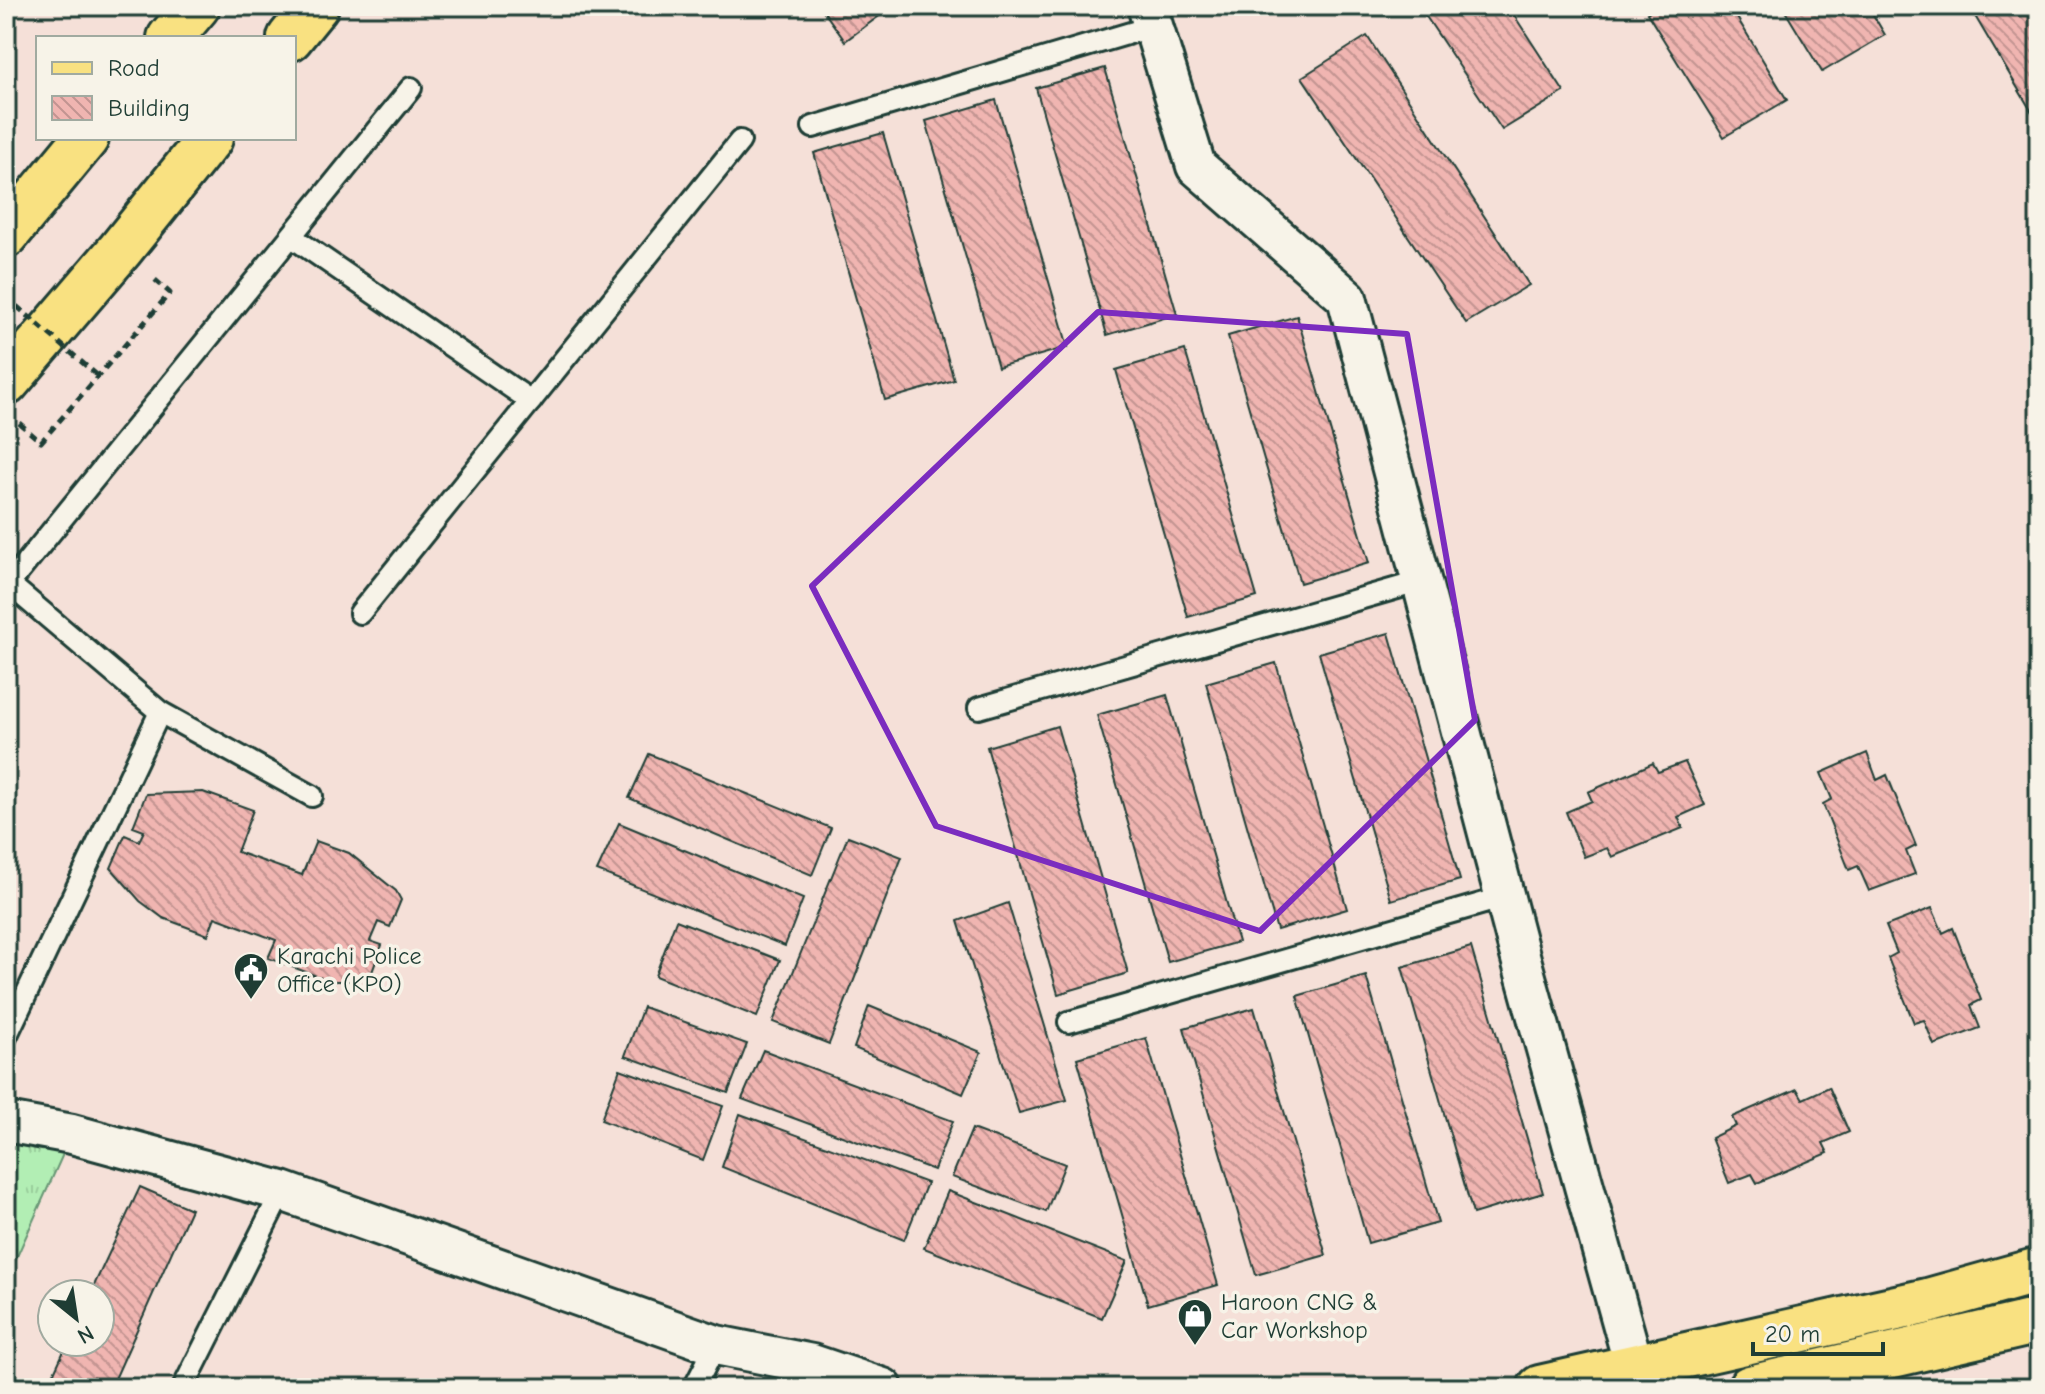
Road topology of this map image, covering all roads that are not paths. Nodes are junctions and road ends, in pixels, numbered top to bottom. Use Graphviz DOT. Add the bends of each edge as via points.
graph roads {
  1 [pos="197,6"];
  2 [pos="316,6"];
  3 [pos="1151,16"];
  4 [pos="172,36"];
  5 [pos="292,36"];
  6 [pos="411,88"];
  7 [pos="813,127"];
  8 [pos="84,140"];
  9 [pos="208,140"];
  10 [pos="740,141"];
  11 [pos="6,235"];
  12 [pos="292,237"];
  13 [pos="531,401"];
  14 [pos="12,403"];
  15 [pos="1422,581"];
  16 [pos="8,582"];
  17 [pos="360,613"];
  18 [pos="979,708"];
  19 [pos="160,712"];
  20 [pos="312,796"];
  21 [pos="1505,897"];
  22 [pos="1069,1022"];
  23 [pos="6,1037"];
  24 [pos="6,1122"];
  25 [pos="282,1191"];
  26 [pos="2039,1270"];
  27 [pos="2039,1321"];
  28 [pos="716,1345"];
  29 [pos="1634,1366"];
  30 [pos="183,1388"];
  31 [pos="694,1388"];
  32 [pos="883,1388"];
  33 [pos="1540,1388"];
  34 [pos="1753,1388"];
  1 -- 4 [label="main road"];
  2 -- 5 [label="main road"];
  3 -- 7 [label="lane"];
  3 -- 15 [label="street" via="1196,166 1347,298"];
  6 -- 12 [label="lane"];
  8 -- 11 [label="main road"];
  9 -- 14 [label="main road" via="120,250"];
  10 -- 13 [label="lane"];
  12 -- 13 [label="lane"];
  12 -- 16 [label="lane"];
  13 -- 17 [label="lane"];
  15 -- 18 [label="lane"];
  15 -- 21 [label="street"];
  16 -- 19 [label="lane"];
  19 -- 20 [label="lane"];
  19 -- 23 [label="lane"];
  21 -- 22 [label="lane"];
  21 -- 29 [label="street"];
  24 -- 25 [label="street" via="72,1134"];
  25 -- 28 [label="street"];
  25 -- 30 [label="lane"];
  26 -- 29 [label="main road" via="1928,1301"];
  27 -- 34 [label="main road"];
  28 -- 31 [label="lane"];
  28 -- 32 [label="street" via="812,1364"];
  29 -- 33 [label="main road"];
}
